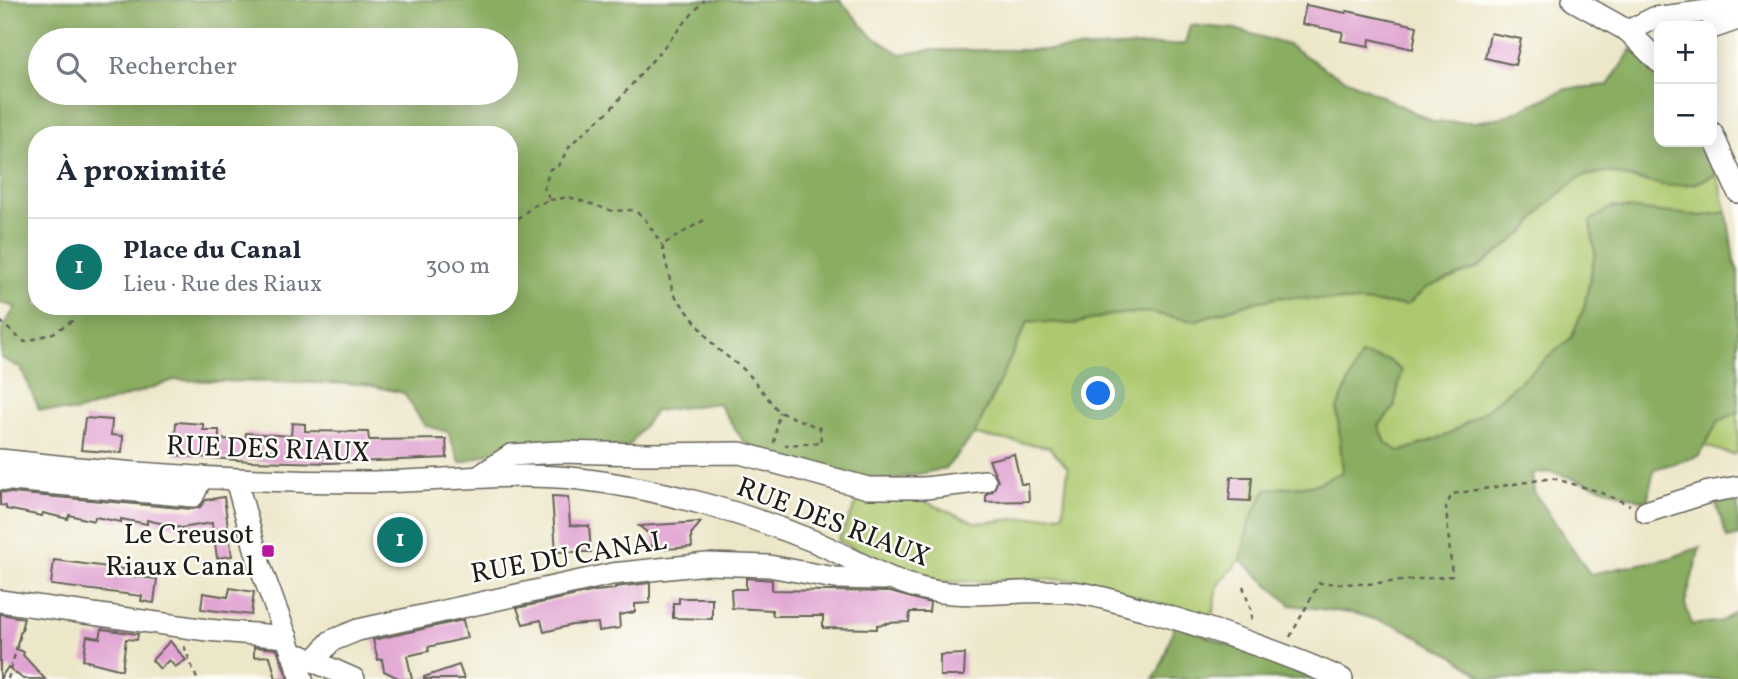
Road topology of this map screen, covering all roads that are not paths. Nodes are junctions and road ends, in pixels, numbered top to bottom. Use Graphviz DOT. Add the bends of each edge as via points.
graph roads {
  1 [pos="1573,0"];
  2 [pos="1738,2"];
  3 [pos="1738,19"];
  4 [pos="1717,26"];
  5 [pos="1628,31"];
  6 [pos="1654,51"];
  7 [pos="1717,144"];
  8 [pos="1738,192"];
  9 [pos="0,460"];
  10 [pos="481,475"];
  11 [pos="202,477"];
  12 [pos="0,479"];
  13 [pos="236,480"];
  14 [pos="985,481"];
  15 [pos="1738,487"];
  16 [pos="1646,512"];
  17 [pos="776,528"];
  18 [pos="769,566"];
  19 [pos="889,579"];
  20 [pos="0,601"];
  21 [pos="290,644"];
  22 [pos="308,670"];
  23 [pos="354,679"];
  24 [pos="1342,679"];
  1 -- 5 [label="street"];
  2 -- 5 [label="street" via="1654,18"];
  3 -- 4 [label="street"];
  5 -- 6 [label="street"];
  7 -- 8 [label="street"];
  9 -- 11 [label="street, RUE DES RIAUX"];
  10 -- 13 [label="street, RUE DES RIAUX" via="369,482"];
  10 -- 14 [label="street" via="511,455 740,453 868,488"];
  10 -- 17 [label="street, RUE DES RIAUX" via="581,480 680,498"];
  11 -- 12 [label="street" via="193,496"];
  11 -- 13 [label="street, RUE DES RIAUX"];
  13 -- 21 [label="street" via="260,566"];
  15 -- 16 [label="street"];
  17 -- 18 [label="street"];
  17 -- 19 [label="street, RUE DES RIAUX"];
  18 -- 19 [label="street, RUE DU CANAL" via="835,578"];
  18 -- 22 [label="street, RUE DU CANAL" via="707,564 612,573 358,630 331,641"];
  19 -- 24 [label="street, RUE DES RIAUX" via="936,592 1078,592 1185,621"];
  20 -- 21 [label="street"];
  21 -- 22 [label="street"];
  22 -- 23 [label="street"];
}
